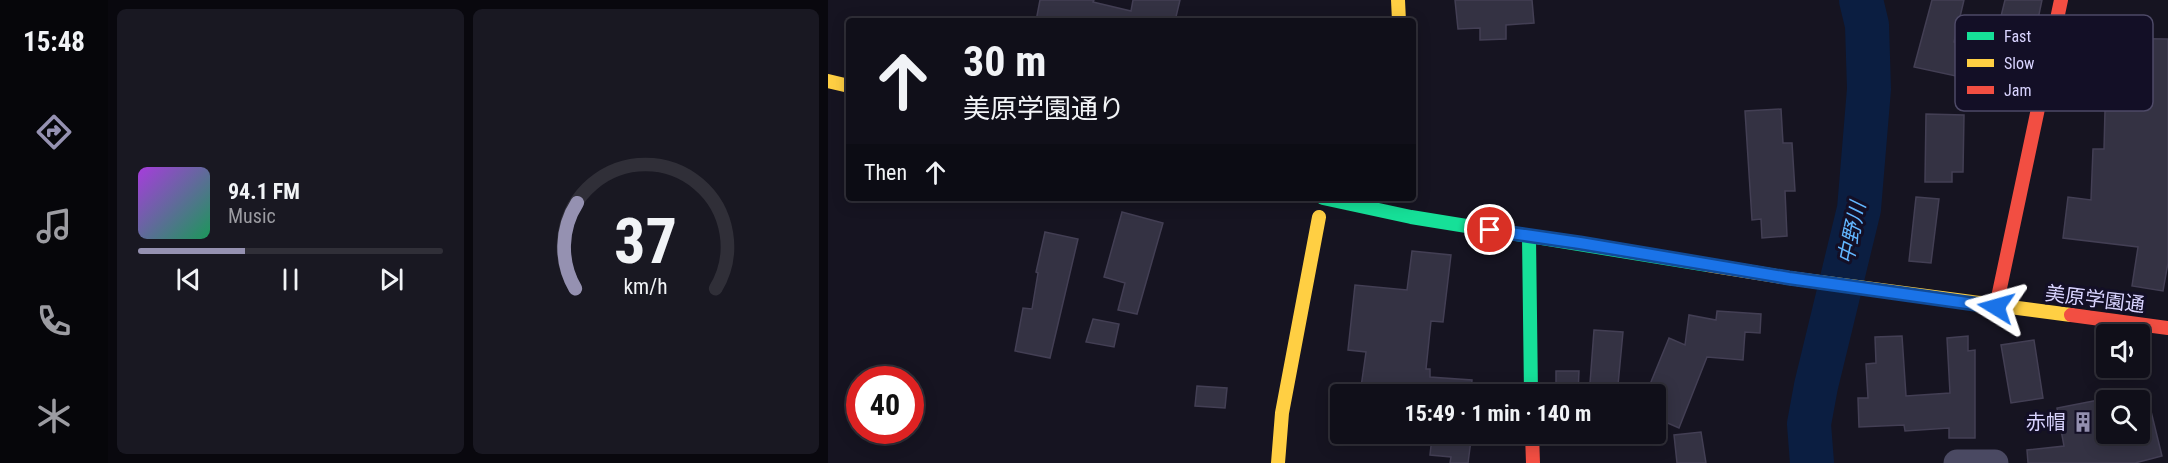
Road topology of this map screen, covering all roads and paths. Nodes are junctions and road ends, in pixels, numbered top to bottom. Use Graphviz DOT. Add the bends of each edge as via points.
graph roads {
  1 [pos="1398,0"];
  2 [pos="2061,0"];
  3 [pos="2058,15"];
  4 [pos="1399,18"];
  5 [pos="828,81"];
  6 [pos="846,85"];
  7 [pos="2037,111"];
  8 [pos="1337,201"];
  9 [pos="1410,201"];
  10 [pos="1319,217"];
  11 [pos="1411,217"];
  12 [pos="1529,237"];
  13 [pos="1996,307"];
  14 [pos="2168,328"];
  15 [pos="1531,384"];
  16 [pos="1532,444"];
  17 [pos="1278,463"];
  18 [pos="1533,463"];
  19 [pos="1958,463"];
  20 [pos="1995,463"];
  1 -- 4 [label="street"];
  2 -- 3 [label="street"];
  5 -- 6 [label="street"];
  7 -- 13 [label="street"];
  8 -- 11 [label="street"];
  9 -- 11 [label="street"];
  10 -- 17 [label="street" via="1282,413"];
  11 -- 12 [label="street"];
  12 -- 13 [label="street, 美原学園通"];
  12 -- 15 [label="street"];
  13 -- 14 [label="street, 美原学園通"];
  16 -- 18 [label="street"];
  19 -- 20 [label="street"];
}
